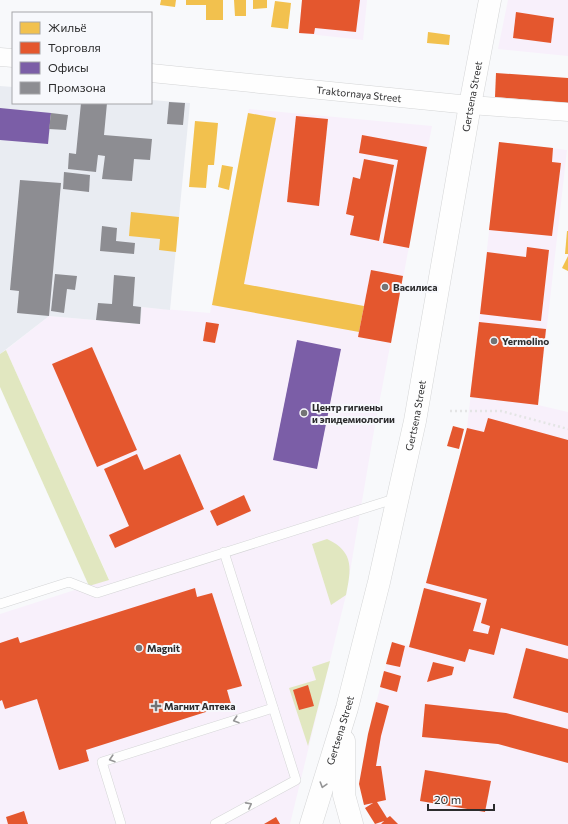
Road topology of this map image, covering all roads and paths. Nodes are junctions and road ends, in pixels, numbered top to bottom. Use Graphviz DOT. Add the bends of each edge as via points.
graph roads {
  1 [pos="490,0"];
  2 [pos="0,57"];
  3 [pos="12,58"];
  4 [pos="152,73"];
  5 [pos="470,106"];
  6 [pos="568,112"];
  7 [pos="450,411"];
  8 [pos="568,429"];
  9 [pos="398,498"];
  10 [pos="224,552"];
  11 [pos="0,604"];
  12 [pos="273,708"];
  13 [pos="347,708"];
  14 [pos="121,824"];
  15 [pos="214,824"];
  16 [pos="311,824"];
  17 [pos="352,824"];
  1 -- 5 [label="street, Gertsena Street"];
  2 -- 3 [label="street"];
  4 -- 5 [label="street, Traktornaya Street"];
  5 -- 6 [label="street, Traktornaya Street"];
  5 -- 9 [label="street, Gertsena Street" via="416,421"];
  7 -- 8 [label="path" via="501,412"];
  9 -- 10 [label="lane"];
  9 -- 13 [label="street, Gertsena Street"];
  10 -- 11 [label="lane" via="97,593 69,582"];
  10 -- 12 [label="lane"];
  12 -- 14 [label="lane, one-way" via="102,762"];
  15 -- 12 [label="lane, one-way" via="296,780"];
  13 -- 16 [label="street, Gertsena Street, one-way"];
  13 -- 17 [label="street" via="344,795"];
}
